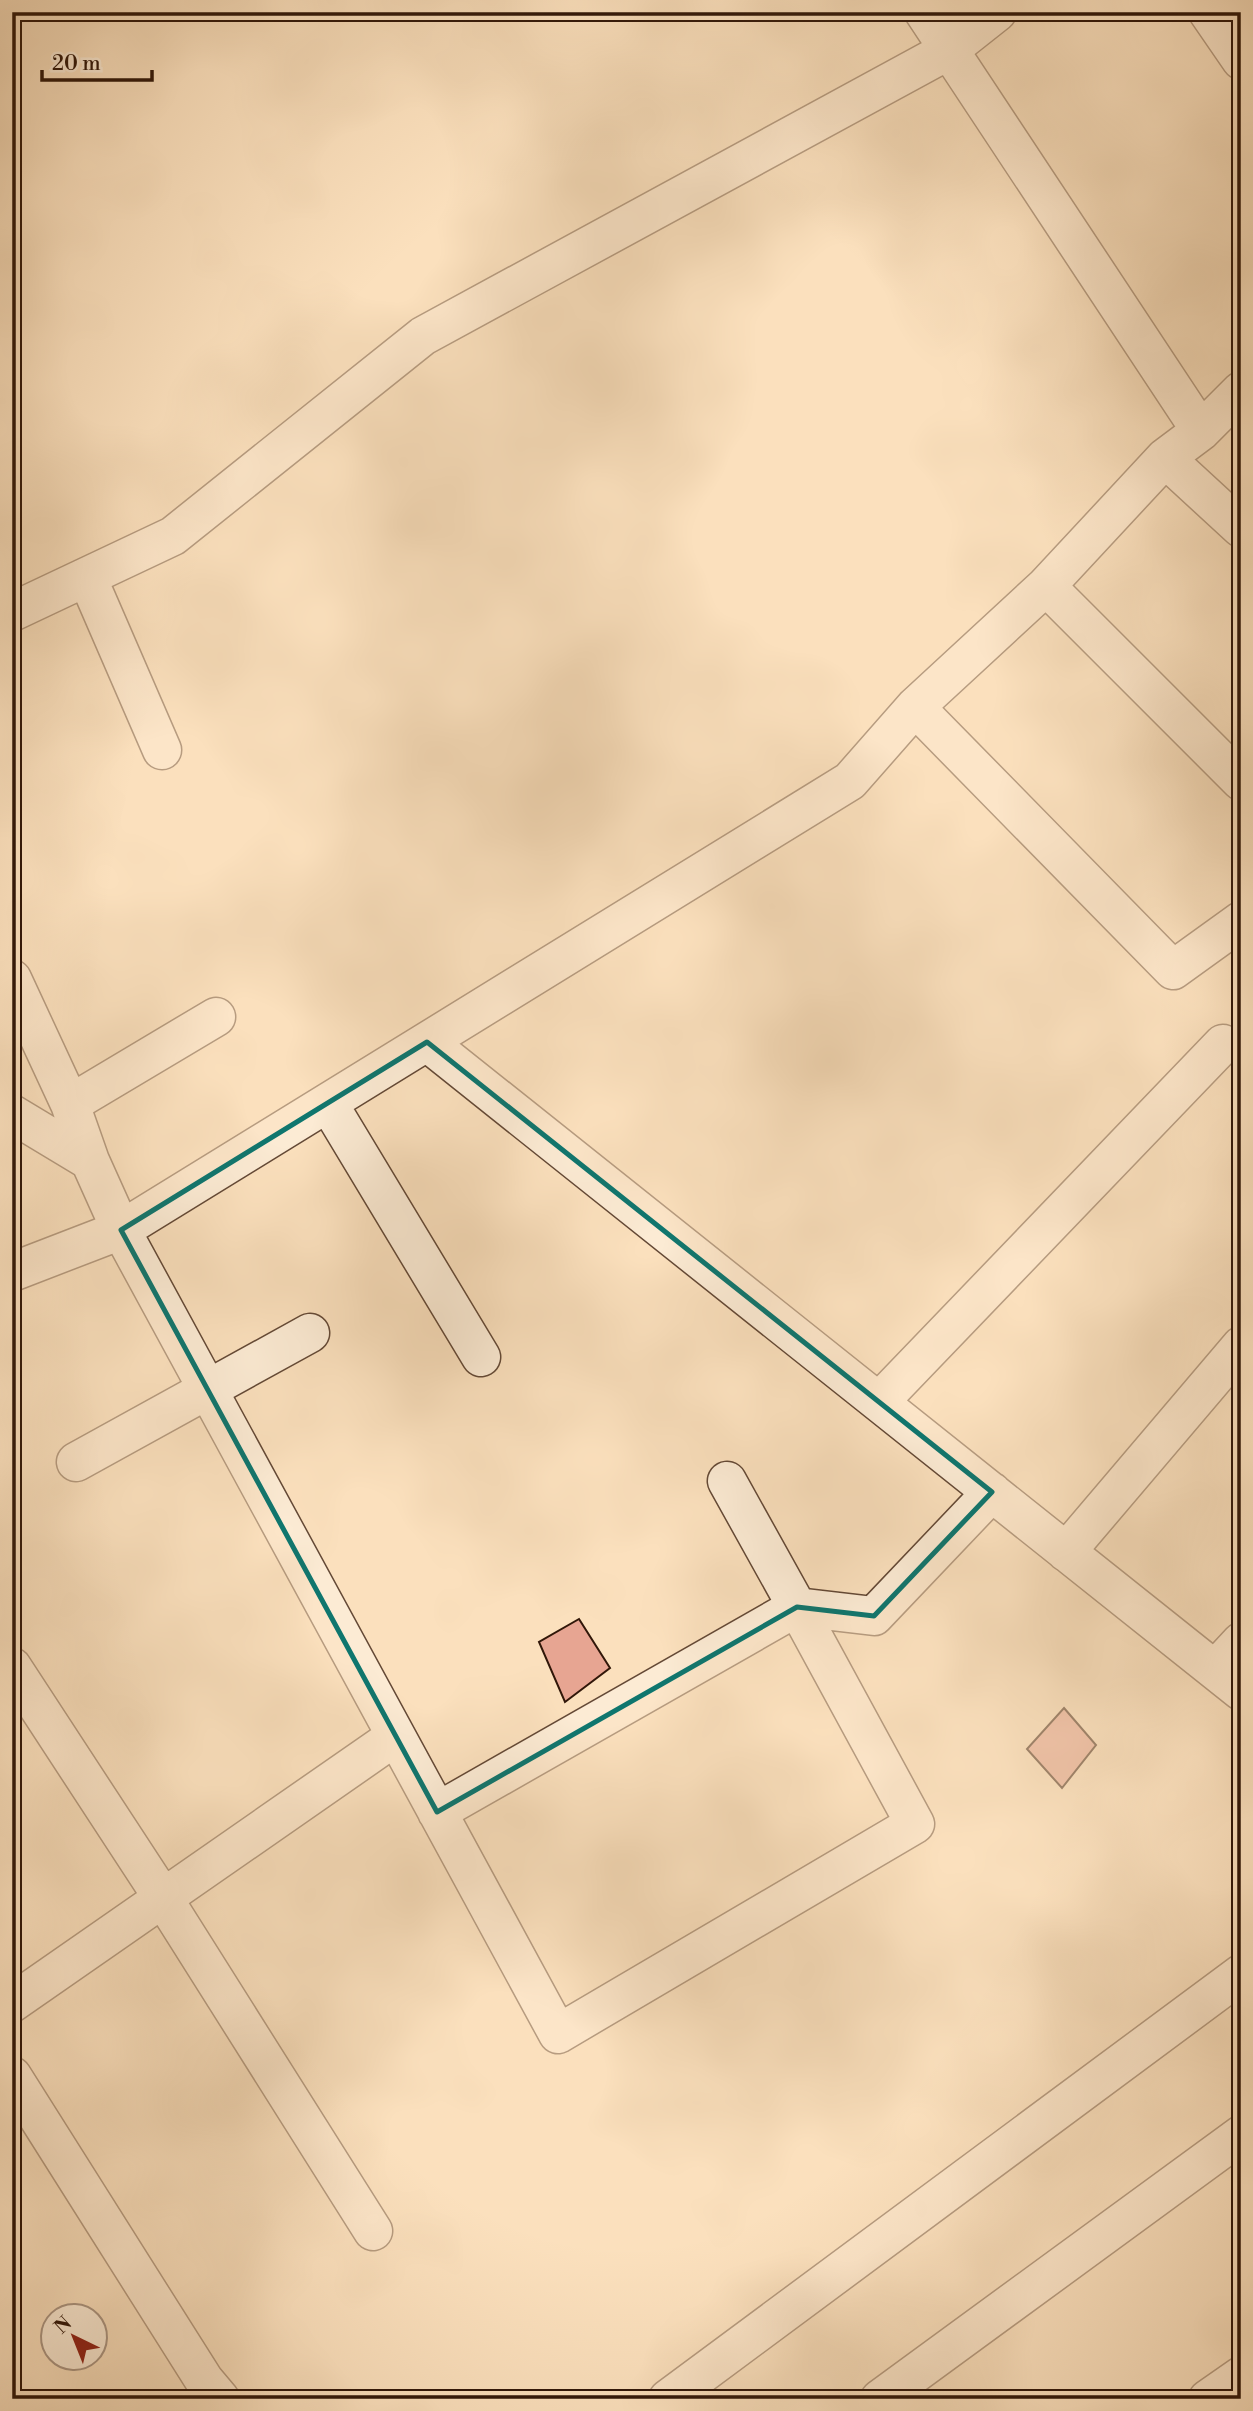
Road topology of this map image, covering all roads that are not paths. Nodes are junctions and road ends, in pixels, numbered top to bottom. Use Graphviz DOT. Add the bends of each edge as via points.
graph roads {
  1 [pos="924,12"];
  2 [pos="997,12"];
  3 [pos="1208,12"];
  4 [pos="949,50"];
  5 [pos="1241,60"];
  6 [pos="1241,391"];
  7 [pos="1201,431"];
  8 [pos="1165,458"];
  9 [pos="1241,528"];
  10 [pos="87,577"];
  11 [pos="1045,586"];
  12 [pos="12,612"];
  13 [pos="915,708"];
  14 [pos="163,750"];
  15 [pos="1241,781"];
  16 [pos="1241,921"];
  17 [pos="12,979"];
  18 [pos="216,1017"];
  19 [pos="427,1042"];
  20 [pos="1223,1044"];
  21 [pos="328,1103"];
  22 [pos="70,1104"];
  23 [pos="12,1114"];
  24 [pos="90,1161"];
  25 [pos="121,1230"];
  26 [pos="12,1272"];
  27 [pos="310,1333"];
  28 [pos="1241,1346"];
  29 [pos="481,1357"];
  30 [pos="208,1389"];
  31 [pos="879,1402"];
  32 [pos="76,1462"];
  33 [pos="727,1481"];
  34 [pos="992,1492"];
  35 [pos="1066,1552"];
  36 [pos="797,1607"];
  37 [pos="1241,1642"];
  38 [pos="12,1667"];
  39 [pos="1228,1681"];
  40 [pos="396,1736"];
  41 [pos="437,1812"];
  42 [pos="163,1898"];
  43 [pos="1241,1974"];
  44 [pos="12,2003"];
  45 [pos="12,2076"];
  46 [pos="1241,2134"];
  47 [pos="373,2231"];
  48 [pos="1241,2376"];
  49 [pos="674,2397"];
  50 [pos="220,2399"];
  51 [pos="880,2399"];
  52 [pos="1208,2399"];
  1 -- 4 [label="street"];
  2 -- 4 [label="street"];
  3 -- 5 [label="street"];
  4 -- 7 [label="street"];
  4 -- 10 [label="street" via="423,336 173,536"];
  6 -- 7 [label="street"];
  7 -- 8 [label="street"];
  8 -- 9 [label="street"];
  8 -- 11 [label="street"];
  10 -- 12 [label="street"];
  10 -- 14 [label="street"];
  11 -- 13 [label="street"];
  11 -- 15 [label="street"];
  13 -- 16 [label="street" via="1173,971"];
  13 -- 19 [label="street" via="850,781"];
  17 -- 22 [label="street"];
  18 -- 22 [label="street"];
  19 -- 21 [label="street"];
  19 -- 31 [label="street"];
  20 -- 31 [label="street"];
  21 -- 25 [label="street"];
  21 -- 29 [label="street"];
  22 -- 24 [label="street"];
  23 -- 24 [label="street"];
  24 -- 25 [label="street"];
  25 -- 26 [label="street"];
  25 -- 30 [label="street"];
  27 -- 30 [label="street"];
  28 -- 35 [label="street"];
  30 -- 32 [label="street"];
  30 -- 40 [label="street"];
  31 -- 34 [label="street"];
  33 -- 36 [label="street"];
  34 -- 35 [label="street"];
  34 -- 36 [label="street" via="874,1616"];
  35 -- 39 [label="street"];
  36 -- 41 [label="street"];
  36 -- 41 [label="street" via="915,1824 558,2034"];
  37 -- 39 [label="street"];
  38 -- 42 [label="street"];
  40 -- 41 [label="street"];
  40 -- 42 [label="street"];
  42 -- 44 [label="street"];
  42 -- 47 [label="street"];
  43 -- 49 [label="street"];
  45 -- 50 [label="street"];
  46 -- 51 [label="street"];
  48 -- 52 [label="street"];
}
